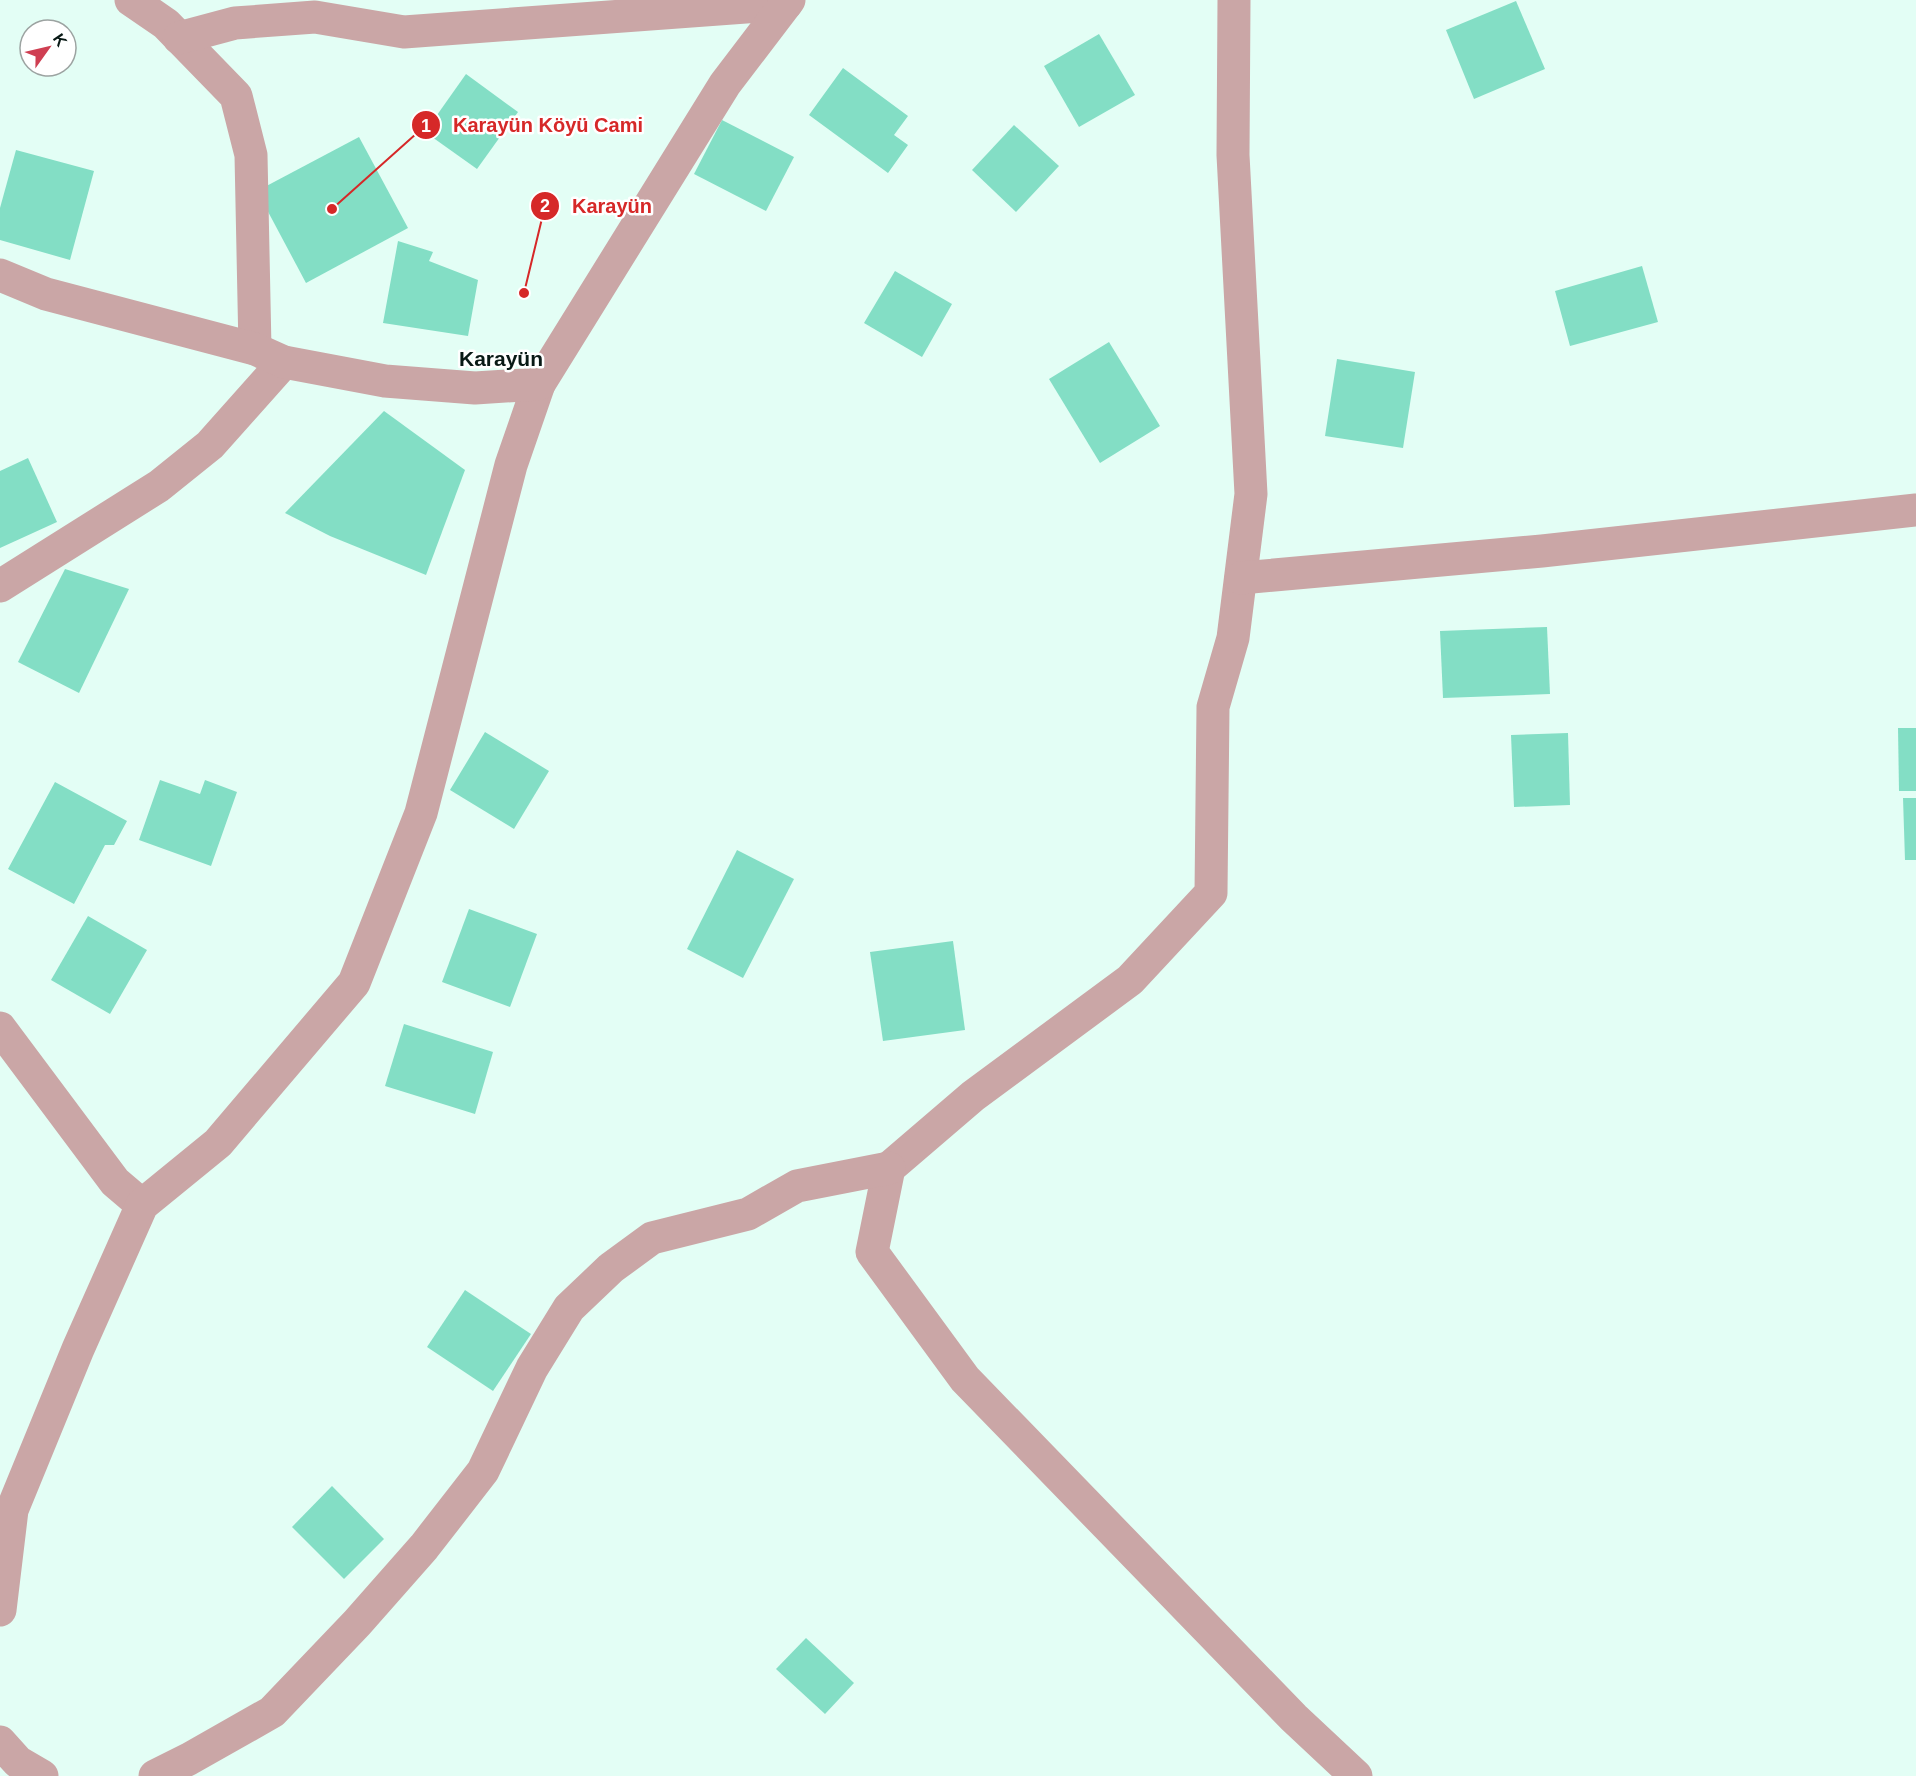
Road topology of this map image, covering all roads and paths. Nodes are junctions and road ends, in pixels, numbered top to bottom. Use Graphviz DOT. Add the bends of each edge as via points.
graph roads {
  1 [pos="131,0"];
  2 [pos="1234,0"];
  3 [pos="788,2"];
  4 [pos="179,38"];
  5 [pos="0,274"];
  6 [pos="255,349"];
  7 [pos="284,362"];
  8 [pos="539,384"];
  9 [pos="1916,510"];
  10 [pos="1241,578"];
  11 [pos="0,586"];
  12 [pos="0,1028"];
  13 [pos="889,1168"];
  14 [pos="142,1205"];
  15 [pos="0,1610"];
  16 [pos="0,1742"];
  17 [pos="42,1776"];
  18 [pos="155,1776"];
  19 [pos="1356,1776"];
  1 -- 4 [label="street"];
  2 -- 10 [label="street" via="1233,155 1251,494"];
  3 -- 4 [label="street" via="404,32 315,17 234,23"];
  3 -- 8 [label="street" via="725,84"];
  4 -- 6 [label="street" via="237,96 249,145"];
  5 -- 6 [label="street" via="46,294"];
  6 -- 7 [label="street"];
  7 -- 8 [label="street" via="396,382 475,388"];
  7 -- 11 [label="street" via="210,445 159,486"];
  8 -- 14 [label="street" via="511,465 421,813 354,983 218,1143"];
  9 -- 10 [label="street" via="1542,551"];
  10 -- 13 [label="street" via="1233,638 1213,707 1211,893 1130,981 973,1096"];
  12 -- 14 [label="street" via="115,1182"];
  13 -- 18 [label="street" via="797,1186 748,1214 652,1239 611,1268 569,1308 532,1368 483,1471 424,1547 357,1623 272,1712"];
  13 -- 19 [label="street" via="872,1252 965,1379 1294,1718"];
  14 -- 15 [label="street" via="12,1510"];
  16 -- 17 [label="street" via="18,1762"];
}
